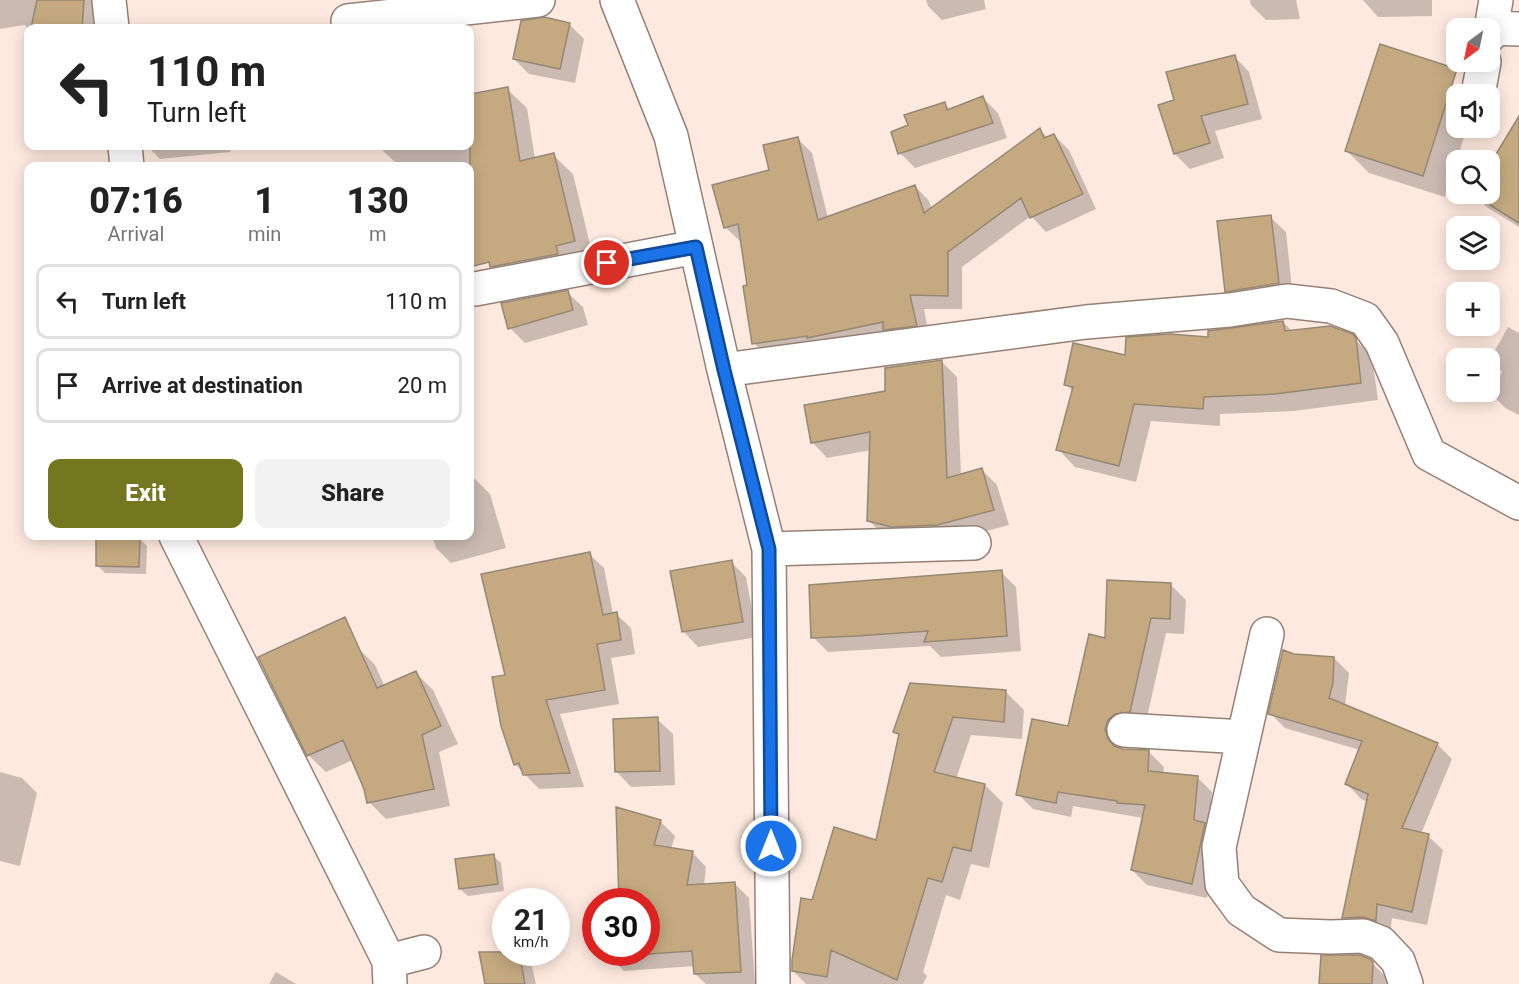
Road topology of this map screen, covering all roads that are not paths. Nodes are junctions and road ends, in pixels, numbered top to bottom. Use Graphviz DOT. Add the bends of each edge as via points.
graph roads {
  1 [pos="109,0"];
  2 [pos="538,0"];
  3 [pos="617,0"];
  4 [pos="348,21"];
  5 [pos="112,24"];
  6 [pos="696,247"];
  7 [pos="475,289"];
  8 [pos="724,370"];
  9 [pos="1519,503"];
  10 [pos="178,540"];
  11 [pos="974,543"];
  12 [pos="769,549"];
  13 [pos="1267,634"];
  14 [pos="1124,730"];
  15 [pos="1244,737"];
  16 [pos="424,952"];
  17 [pos="390,973"];
  18 [pos="772,984"];
  19 [pos="1406,984"];
  1 -- 5 [label="street"];
  2 -- 4 [label="street"];
  3 -- 6 [label="street" via="670,136"];
  6 -- 7 [label="street"];
  6 -- 8 [label="street"];
  8 -- 9 [label="street" via="1086,322 1230,310 1287,301 1331,306 1365,319 1382,343 1429,454"];
  8 -- 12 [label="street"];
  10 -- 17 [label="street"];
  11 -- 12 [label="street"];
  12 -- 18 [label="street"];
  13 -- 15 [label="street"];
  14 -- 15 [label="street"];
  15 -- 19 [label="street" via="1219,847 1222,884 1241,910 1279,935 1363,936 1381,943 1398,961"];
  16 -- 17 [label="street"];
}
